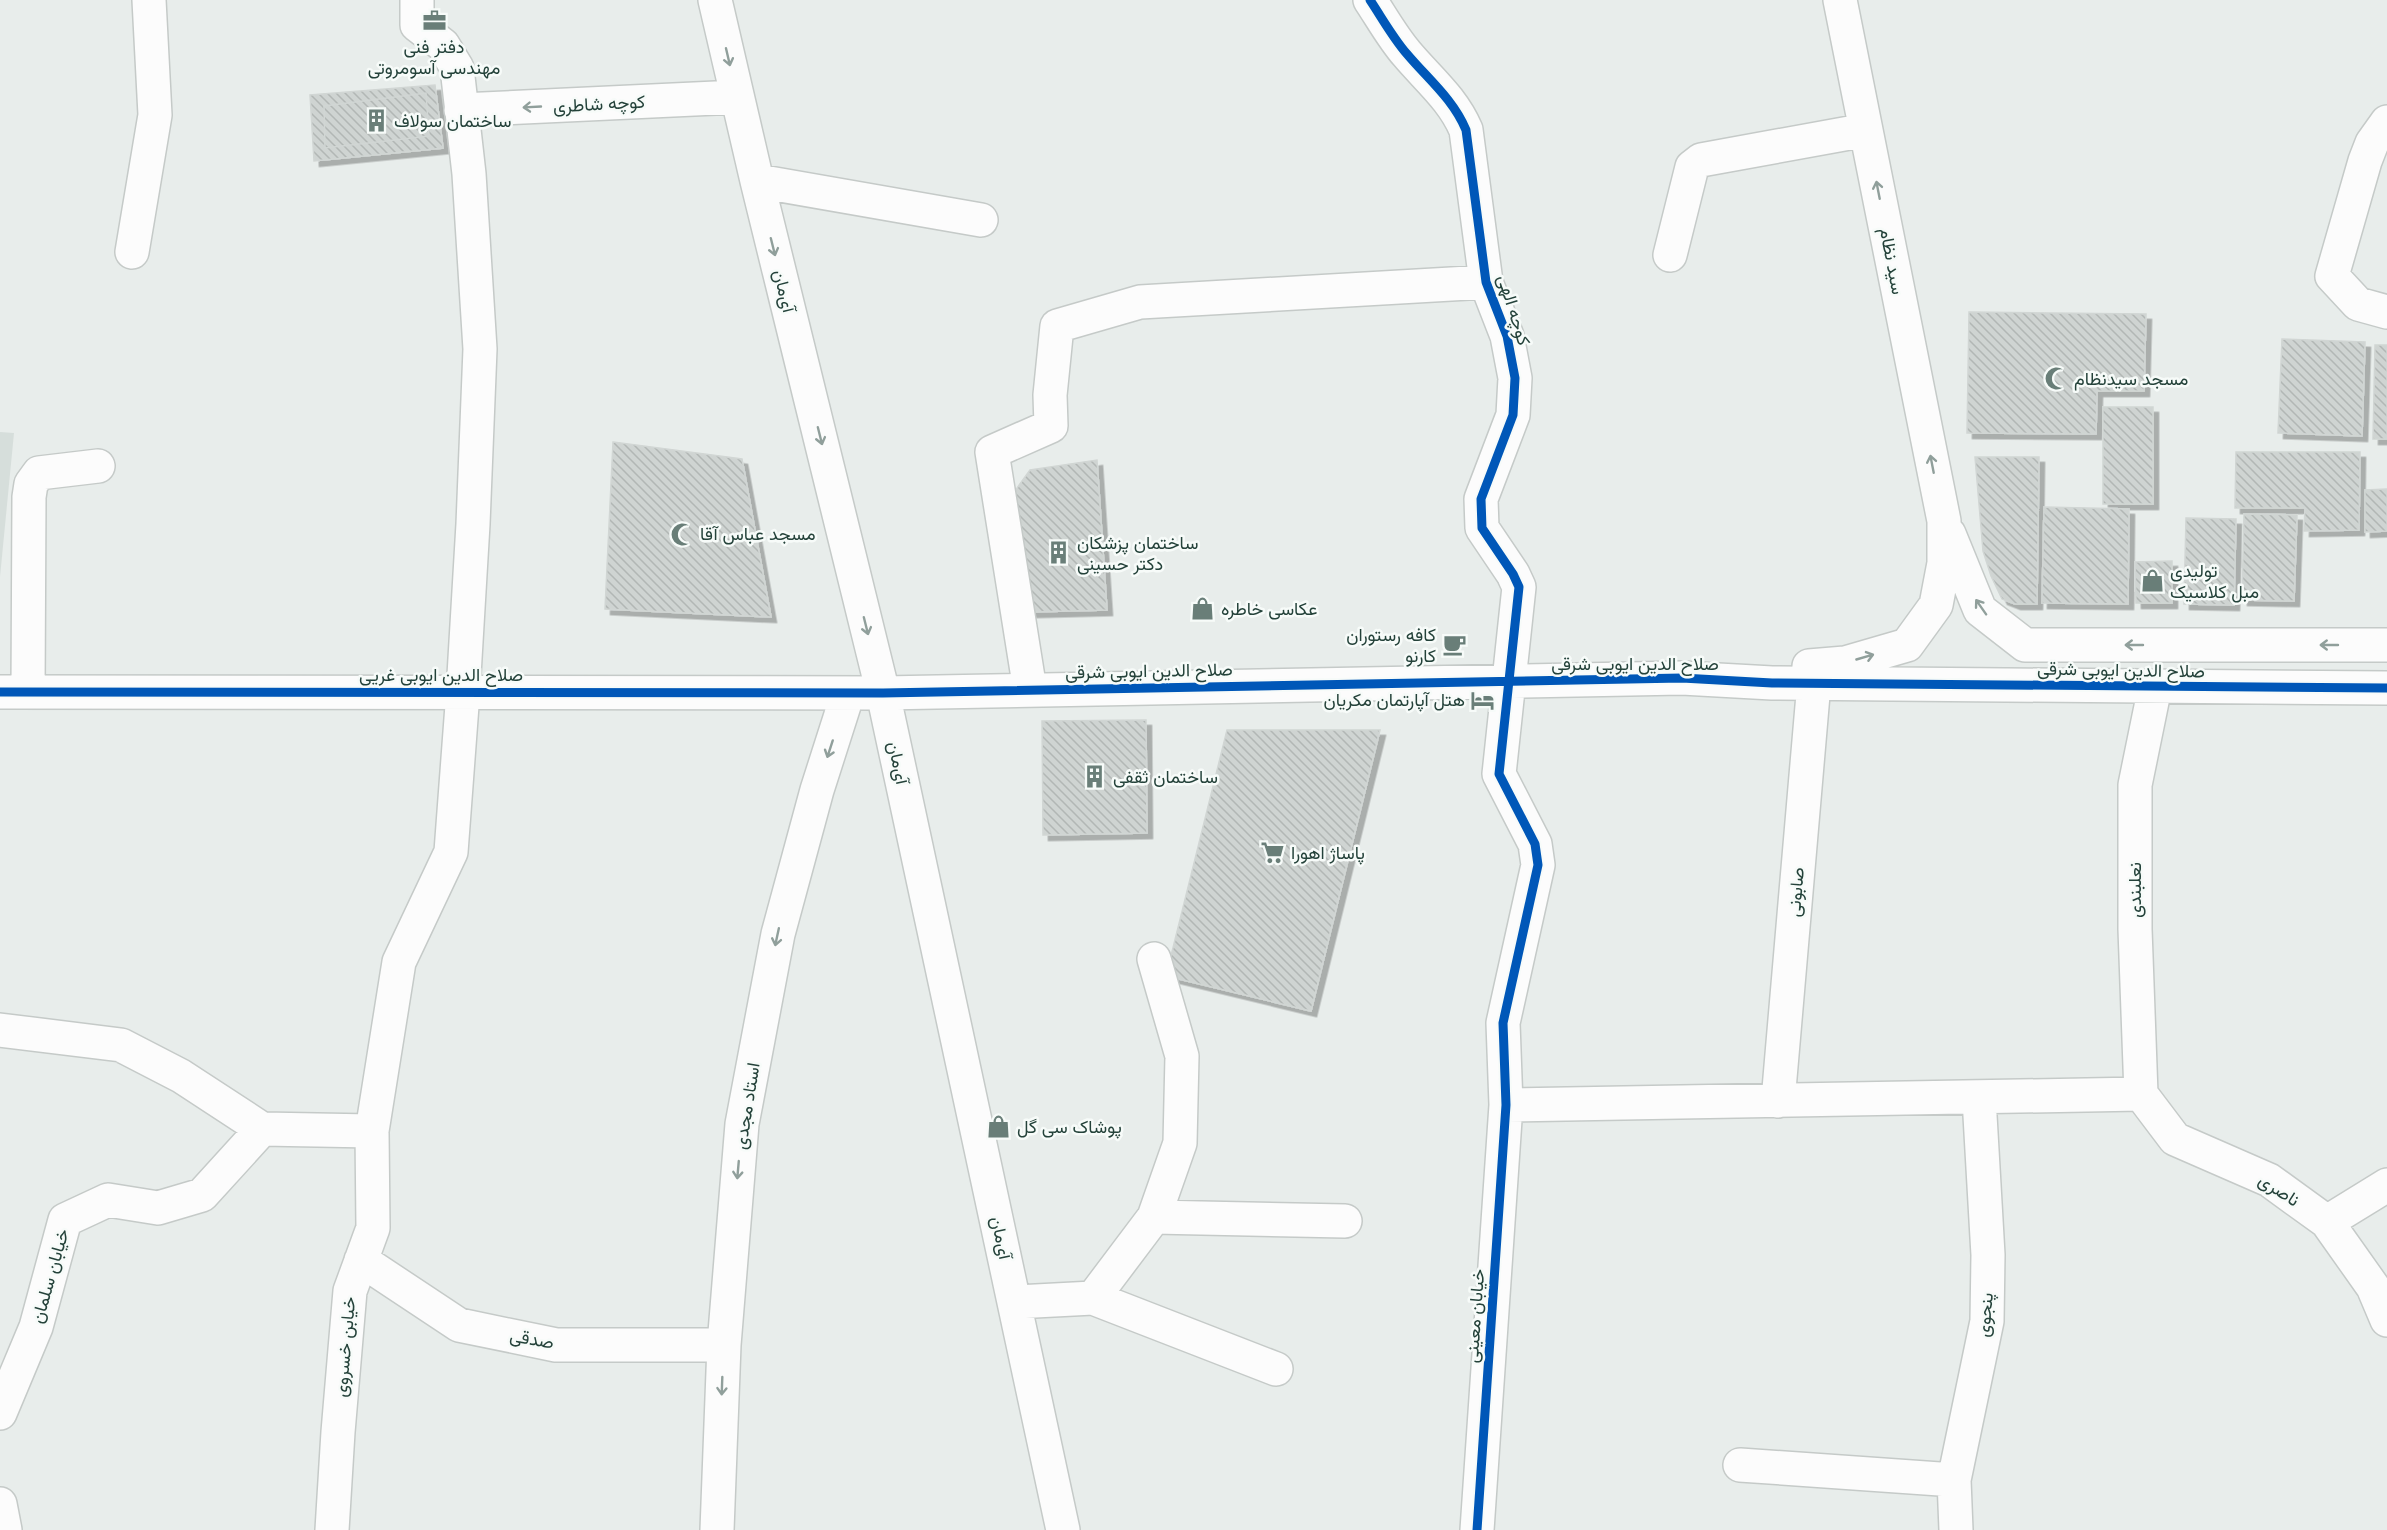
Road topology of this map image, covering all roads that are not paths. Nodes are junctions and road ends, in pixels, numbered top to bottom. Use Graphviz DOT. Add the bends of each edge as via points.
graph roads {
  1 [pos="149,0"];
  2 [pos="417,0"];
  3 [pos="715,0"];
  4 [pos="1370,0"];
  5 [pos="1840,0"];
  6 [pos="737,97"];
  7 [pos="461,110"];
  8 [pos="2387,122"];
  9 [pos="1866,130"];
  10 [pos="757,181"];
  11 [pos="981,220"];
  12 [pos="132,252"];
  13 [pos="1670,255"];
  14 [pos="1486,282"];
  15 [pos="2373,308"];
  16 [pos="98,466"];
  17 [pos="1944,521"];
  18 [pos="2387,645"];
  19 [pos="1682,678"];
  20 [pos="1508,681"];
  21 [pos="1814,683"];
  22 [pos="2155,687"];
  23 [pos="2387,688"];
  24 [pos="1030,690"];
  25 [pos="14,692"];
  26 [pos="464,692"];
  27 [pos="848,693"];
  28 [pos="883,693"];
  29 [pos="1154,959"];
  30 [pos="0,1030"];
  31 [pos="2141,1094"];
  32 [pos="1979,1098"];
  33 [pos="1778,1101"];
  34 [pos="1506,1105"];
  35 [pos="262,1129"];
  36 [pos="372,1131"];
  37 [pos="2387,1185"];
  38 [pos="1154,1217"];
  39 [pos="1346,1221"];
  40 [pos="2327,1222"];
  41 [pos="361,1260"];
  42 [pos="1094,1298"];
  43 [pos="1015,1302"];
  44 [pos="2387,1320"];
  45 [pos="724,1345"];
  46 [pos="1276,1369"];
  47 [pos="0,1413"];
  48 [pos="1740,1465"];
  49 [pos="1954,1480"];
  50 [pos="0,1504"];
  51 [pos="5,1530"];
  52 [pos="332,1530"];
  53 [pos="717,1530"];
  54 [pos="1063,1530"];
  55 [pos="1477,1530"];
  56 [pos="1956,1530"];
  1 -- 12 [label="street" via="155,115"];
  2 -- 7 [label="street, خیابن خسروی" via="417,25 442,45 457,68"];
  3 -- 6 [label="street, آی‌مان, one-way"];
  4 -- 14 [label="street, کوچه الهی" via="1406,52 1459,113 1466,130"];
  5 -- 9 [label="street, سید نظام"];
  6 -- 7 [label="street, کوچه شاطری, one-way"];
  6 -- 10 [label="street, آی‌مان"];
  7 -- 26 [label="street, خیابن خسروی" via="480,349"];
  8 -- 15 [label="street" via="2365,161 2332,276"];
  9 -- 13 [label="street" via="1701,160 1692,167"];
  17 -- 9 [label="street, سید نظام, one-way"];
  10 -- 11 [label="street"];
  10 -- 28 [label="street, آی‌مان, one-way"];
  14 -- 20 [label="street, کوچه الهی" via="1507,336 1515,378 1513,415 1480,499 1482,528 1519,587"];
  14 -- 24 [label="street" via="1140,302 1058,326 1050,395 1051,426 992,452"];
  16 -- 25 [label="street" via="39,473 31,484"];
  18 -- 17 [label="street, صلاح الدین ایوبی شرقی, one-way" via="2025,645 1980,610"];
  19 -- 17 [label="street, one-way" via="1845,663 1907,645 1936,605 1944,563"];
  19 -- 20 [label="street, صلاح الدین ایوبی شرقی"];
  19 -- 21 [label="street, صلاح الدین ایوبی شرقی"];
  20 -- 24 [label="street, صلاح الدین ایوبی شرقی"];
  20 -- 34 [label="street, کوچه الهی" via="1499,774 1535,844 1539,865 1503,1023"];
  21 -- 22 [label="street, صلاح الدین ایوبی شرقی"];
  21 -- 33 [label="street, صابونی"];
  22 -- 23 [label="street, صلاح الدین ایوبی شرقی"];
  22 -- 31 [label="street, نعلبندی" via="2134,785"];
  24 -- 28 [label="street, صلاح الدین ایوبی شرقی"];
  25 -- 26 [label="street, صلاح الدین ایوبی غریی"];
  26 -- 27 [label="street, صلاح الدین ایوبی غریی"];
  26 -- 36 [label="street, خیابن خسروی" via="451,852 399,962"];
  27 -- 28 [label="street, صلاح الدین ایوبی غریی"];
  27 -- 45 [label="street, استاد مجدی, one-way" via="777,934 742,1124"];
  28 -- 43 [label="street, آی‌مان"];
  29 -- 38 [label="street" via="1182,1056 1180,1143"];
  30 -- 35 [label="street" via="121,1045 181,1076"];
  31 -- 32 [label="street"];
  31 -- 40 [label="street, ناصری" via="2175,1139 2269,1180"];
  32 -- 33 [label="street"];
  32 -- 49 [label="street, پنجوی" via="1988,1255 1987,1321"];
  33 -- 34 [label="street"];
  34 -- 55 [label="street, خیابان معینی"];
  35 -- 36 [label="street"];
  35 -- 47 [label="street, خیابان سلمان" via="202,1195 158,1208 108,1200 65,1220 36,1327"];
  36 -- 41 [label="street, خیابن خسروی" via="373,1228"];
  37 -- 40 [label="street"];
  38 -- 39 [label="street"];
  38 -- 42 [label="street"];
  40 -- 44 [label="street, ناصری" via="2373,1287"];
  41 -- 45 [label="street, صدقی" via="459,1325 556,1345"];
  41 -- 52 [label="street, خیابن خسروی" via="350,1290"];
  42 -- 43 [label="street"];
  42 -- 46 [label="street"];
  43 -- 54 [label="street, آی‌مان"];
  45 -- 53 [label="street, استاد مجدی, one-way"];
  48 -- 49 [label="street"];
  49 -- 56 [label="street, پنجوی"];
  50 -- 51 [label="street"];
}
